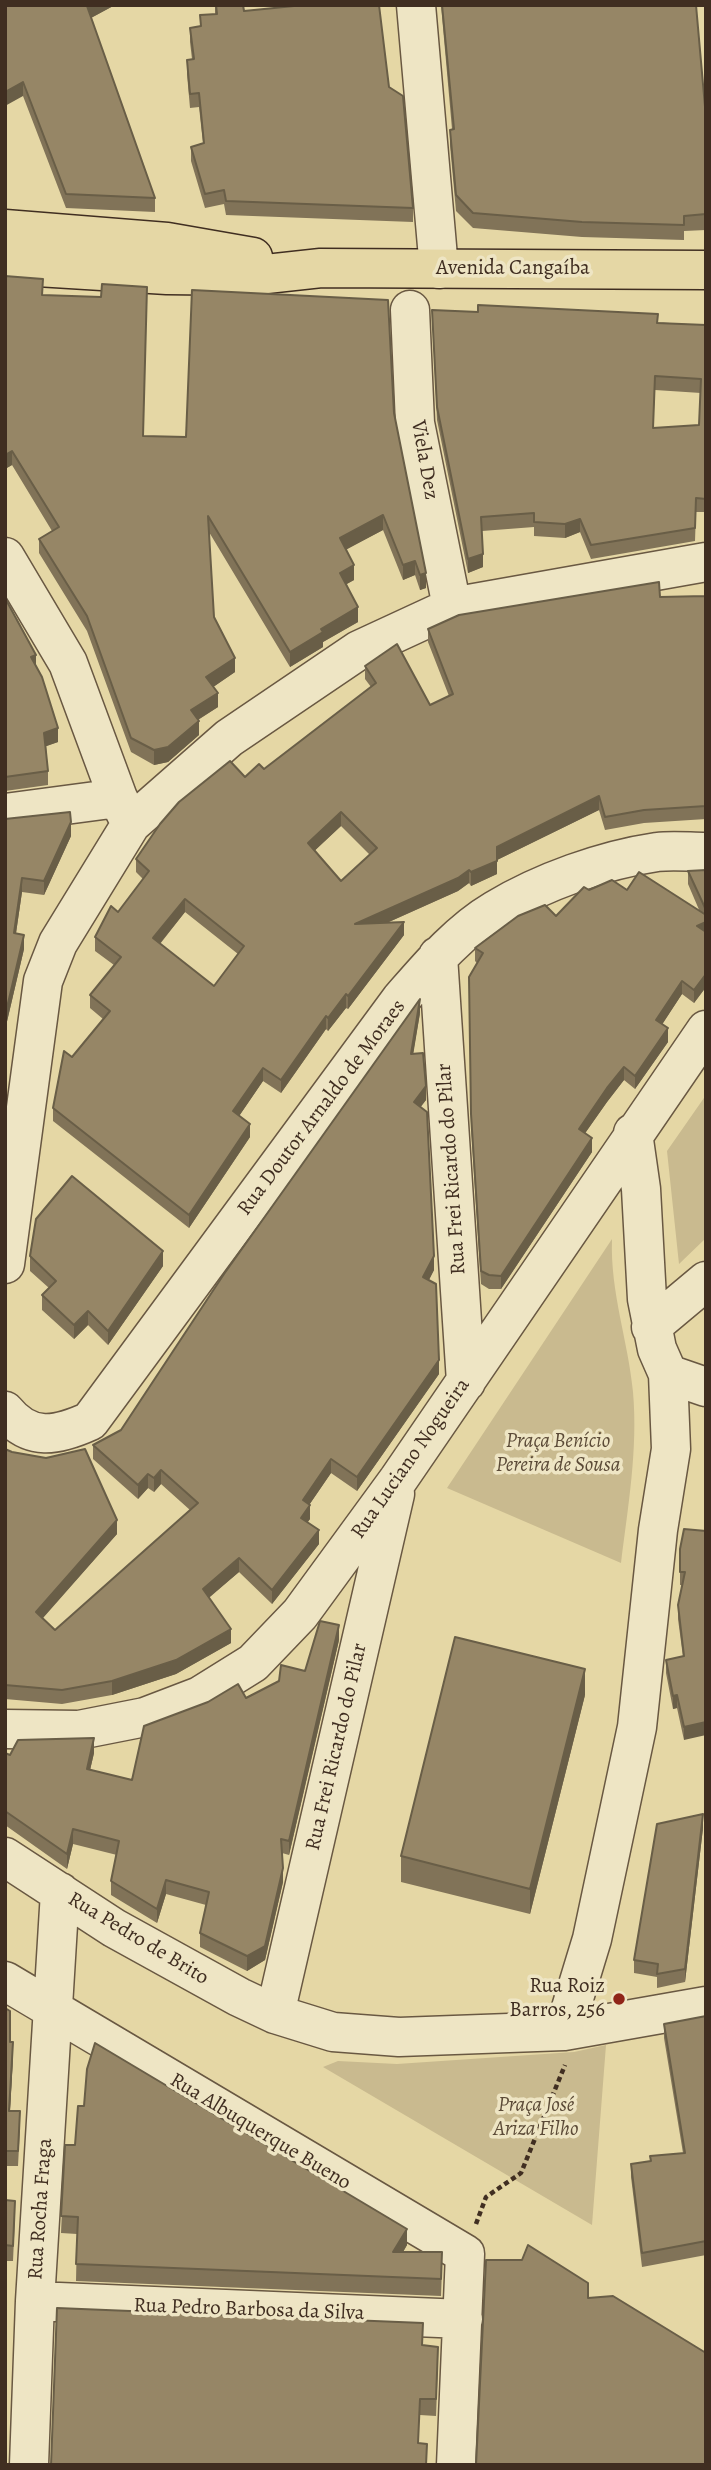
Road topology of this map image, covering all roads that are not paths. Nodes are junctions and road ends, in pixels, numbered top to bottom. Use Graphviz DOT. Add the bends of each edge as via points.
graph roads {
  1 [pos="416,5"];
  2 [pos="5,229"];
  3 [pos="5,265"];
  4 [pos="321,268"];
  5 [pos="439,269"];
  6 [pos="706,270"];
  7 [pos="410,310"];
  8 [pos="5,556"];
  9 [pos="706,562"];
  10 [pos="452,607"];
  11 [pos="124,811"];
  12 [pos="5,813"];
  13 [pos="706,852"];
  14 [pos="438,956"];
  15 [pos="706,1030"];
  16 [pos="633,1133"];
  17 [pos="5,1264"];
  18 [pos="706,1281"];
  19 [pos="652,1327"];
  20 [pos="668,1374"];
  21 [pos="466,1382"];
  22 [pos="706,1387"];
  23 [pos="5,1411"];
  24 [pos="398,1480"];
  25 [pos="5,1729"];
  26 [pos="5,1857"];
  27 [pos="60,1892"];
  28 [pos="5,1981"];
  29 [pos="706,2006"];
  30 [pos="54,2010"];
  31 [pos="275,2014"];
  32 [pos="572,2030"];
  33 [pos="35,2301"];
  34 [pos="463,2319"];
  35 [pos="29,2465"];
  36 [pos="456,2465"];
  1 -- 5 [label="street"];
  2 -- 4 [label="main road, Avenida Cangaíba" via="167,242"];
  3 -- 4 [label="main road, Avenida Cangaíba" via="248,276"];
  4 -- 5 [label="main road, Avenida Cangaíba"];
  5 -- 6 [label="main road, Avenida Cangaíba"];
  7 -- 10 [label="street, Viela Dez" via="415,423"];
  8 -- 11 [label="street" via="68,663"];
  9 -- 10 [label="street"];
  10 -- 11 [label="street" via="359,650"];
  11 -- 12 [label="street"];
  11 -- 17 [label="street" via="43,981"];
  13 -- 14 [label="street, Rua Doutor Arnaldo de Moraes" via="659,852 588,867 495,910"];
  14 -- 21 [label="street, Rua Frei Ricardo do Pilar"];
  14 -- 23 [label="street, Rua Doutor Arnaldo de Moraes" via="401,999 90,1421 64,1433 38,1435 15,1423"];
  15 -- 16 [label="street, Rua Luciano Nogueira"];
  16 -- 19 [label="street"];
  16 -- 21 [label="street, Rua Luciano Nogueira"];
  18 -- 19 [label="street"];
  19 -- 20 [label="street"];
  20 -- 22 [label="street"];
  20 -- 32 [label="street" via="671,1449 637,1727"];
  21 -- 24 [label="street, Rua Luciano Nogueira"];
  24 -- 25 [label="street, Rua Luciano Nogueira" via="300,1614 253,1663 200,1696 145,1717 79,1730"];
  24 -- 31 [label="street, Rua Frei Ricardo do Pilar"];
  26 -- 27 [label="street, Rua Pedro de Brito"];
  27 -- 30 [label="street, Rua Rocha Fraga"];
  27 -- 31 [label="street, Rua Pedro de Brito" via="114,1928"];
  28 -- 30 [label="street"];
  29 -- 32 [label="street, Rua Pedro de Brito"];
  30 -- 33 [label="street, Rua Rocha Fraga"];
  30 -- 34 [label="street, Rua Albuquerque Bueno" via="465,2254"];
  31 -- 32 [label="street, Rua Pedro de Brito" via="333,2032 399,2037"];
  33 -- 34 [label="street, Rua Pedro Barbosa da Silva"];
  33 -- 35 [label="street, Rua Rocha Fraga"];
  34 -- 36 [label="street"];
}
